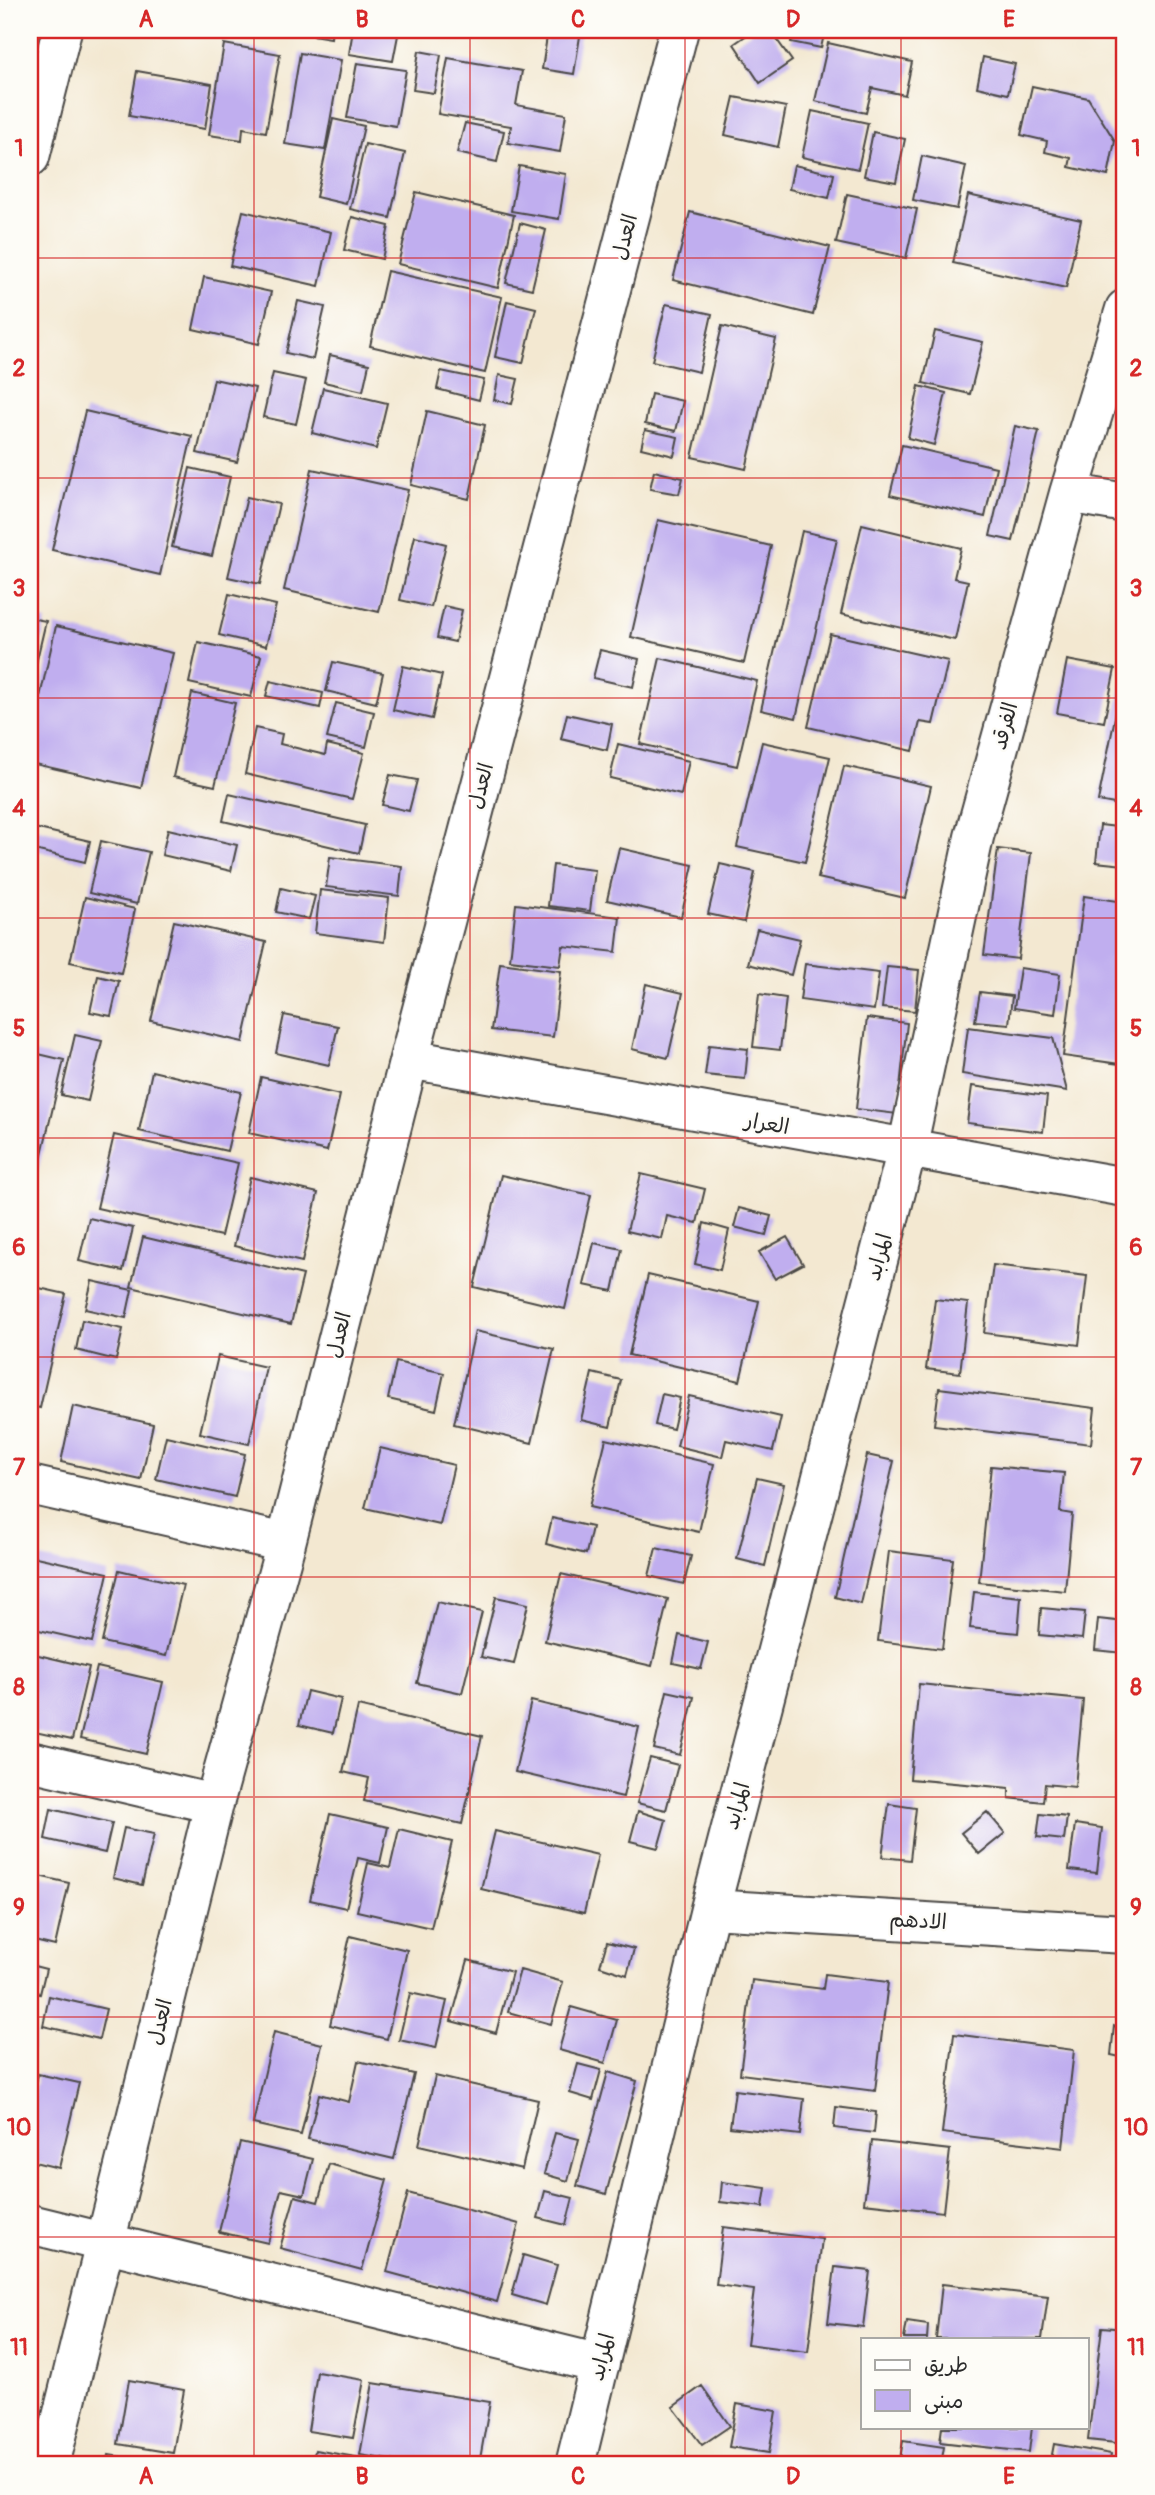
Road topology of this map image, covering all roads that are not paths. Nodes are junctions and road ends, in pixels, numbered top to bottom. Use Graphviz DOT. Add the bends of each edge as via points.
graph roads {
  1 [pos="61,30"];
  2 [pos="679,30"];
  3 [pos="30,157"];
  4 [pos="1125,309"];
  5 [pos="1069,493"];
  6 [pos="1125,503"];
  7 [pos="409,1059"];
  8 [pos="907,1149"];
  9 [pos="1125,1187"];
  10 [pos="30,1485"];
  11 [pos="286,1543"];
  12 [pos="30,1761"];
  13 [pos="214,1804"];
  14 [pos="710,1909"];
  15 [pos="1125,1934"];
  16 [pos="30,2224"];
  17 [pos="106,2241"];
  18 [pos="600,2364"];
  19 [pos="50,2465"];
  20 [pos="575,2465"];
  1 -- 3 [label="street"];
  2 -- 7 [label="street, العدل"];
  4 -- 5 [label="street, الفرقد"];
  5 -- 6 [label="street"];
  5 -- 8 [label="street, الفرقد" via="975,837"];
  7 -- 8 [label="street, العرار"];
  7 -- 11 [label="street, العدل"];
  8 -- 9 [label="street, العرار"];
  8 -- 14 [label="street, المرابد"];
  10 -- 11 [label="street"];
  11 -- 13 [label="street, العدل"];
  12 -- 13 [label="street"];
  13 -- 17 [label="street, العدل"];
  14 -- 15 [label="street, الادهم"];
  14 -- 18 [label="street, المرابد"];
  16 -- 17 [label="street"];
  17 -- 18 [label="street"];
  17 -- 19 [label="street, العدل"];
  18 -- 20 [label="street, المرابد"];
}
